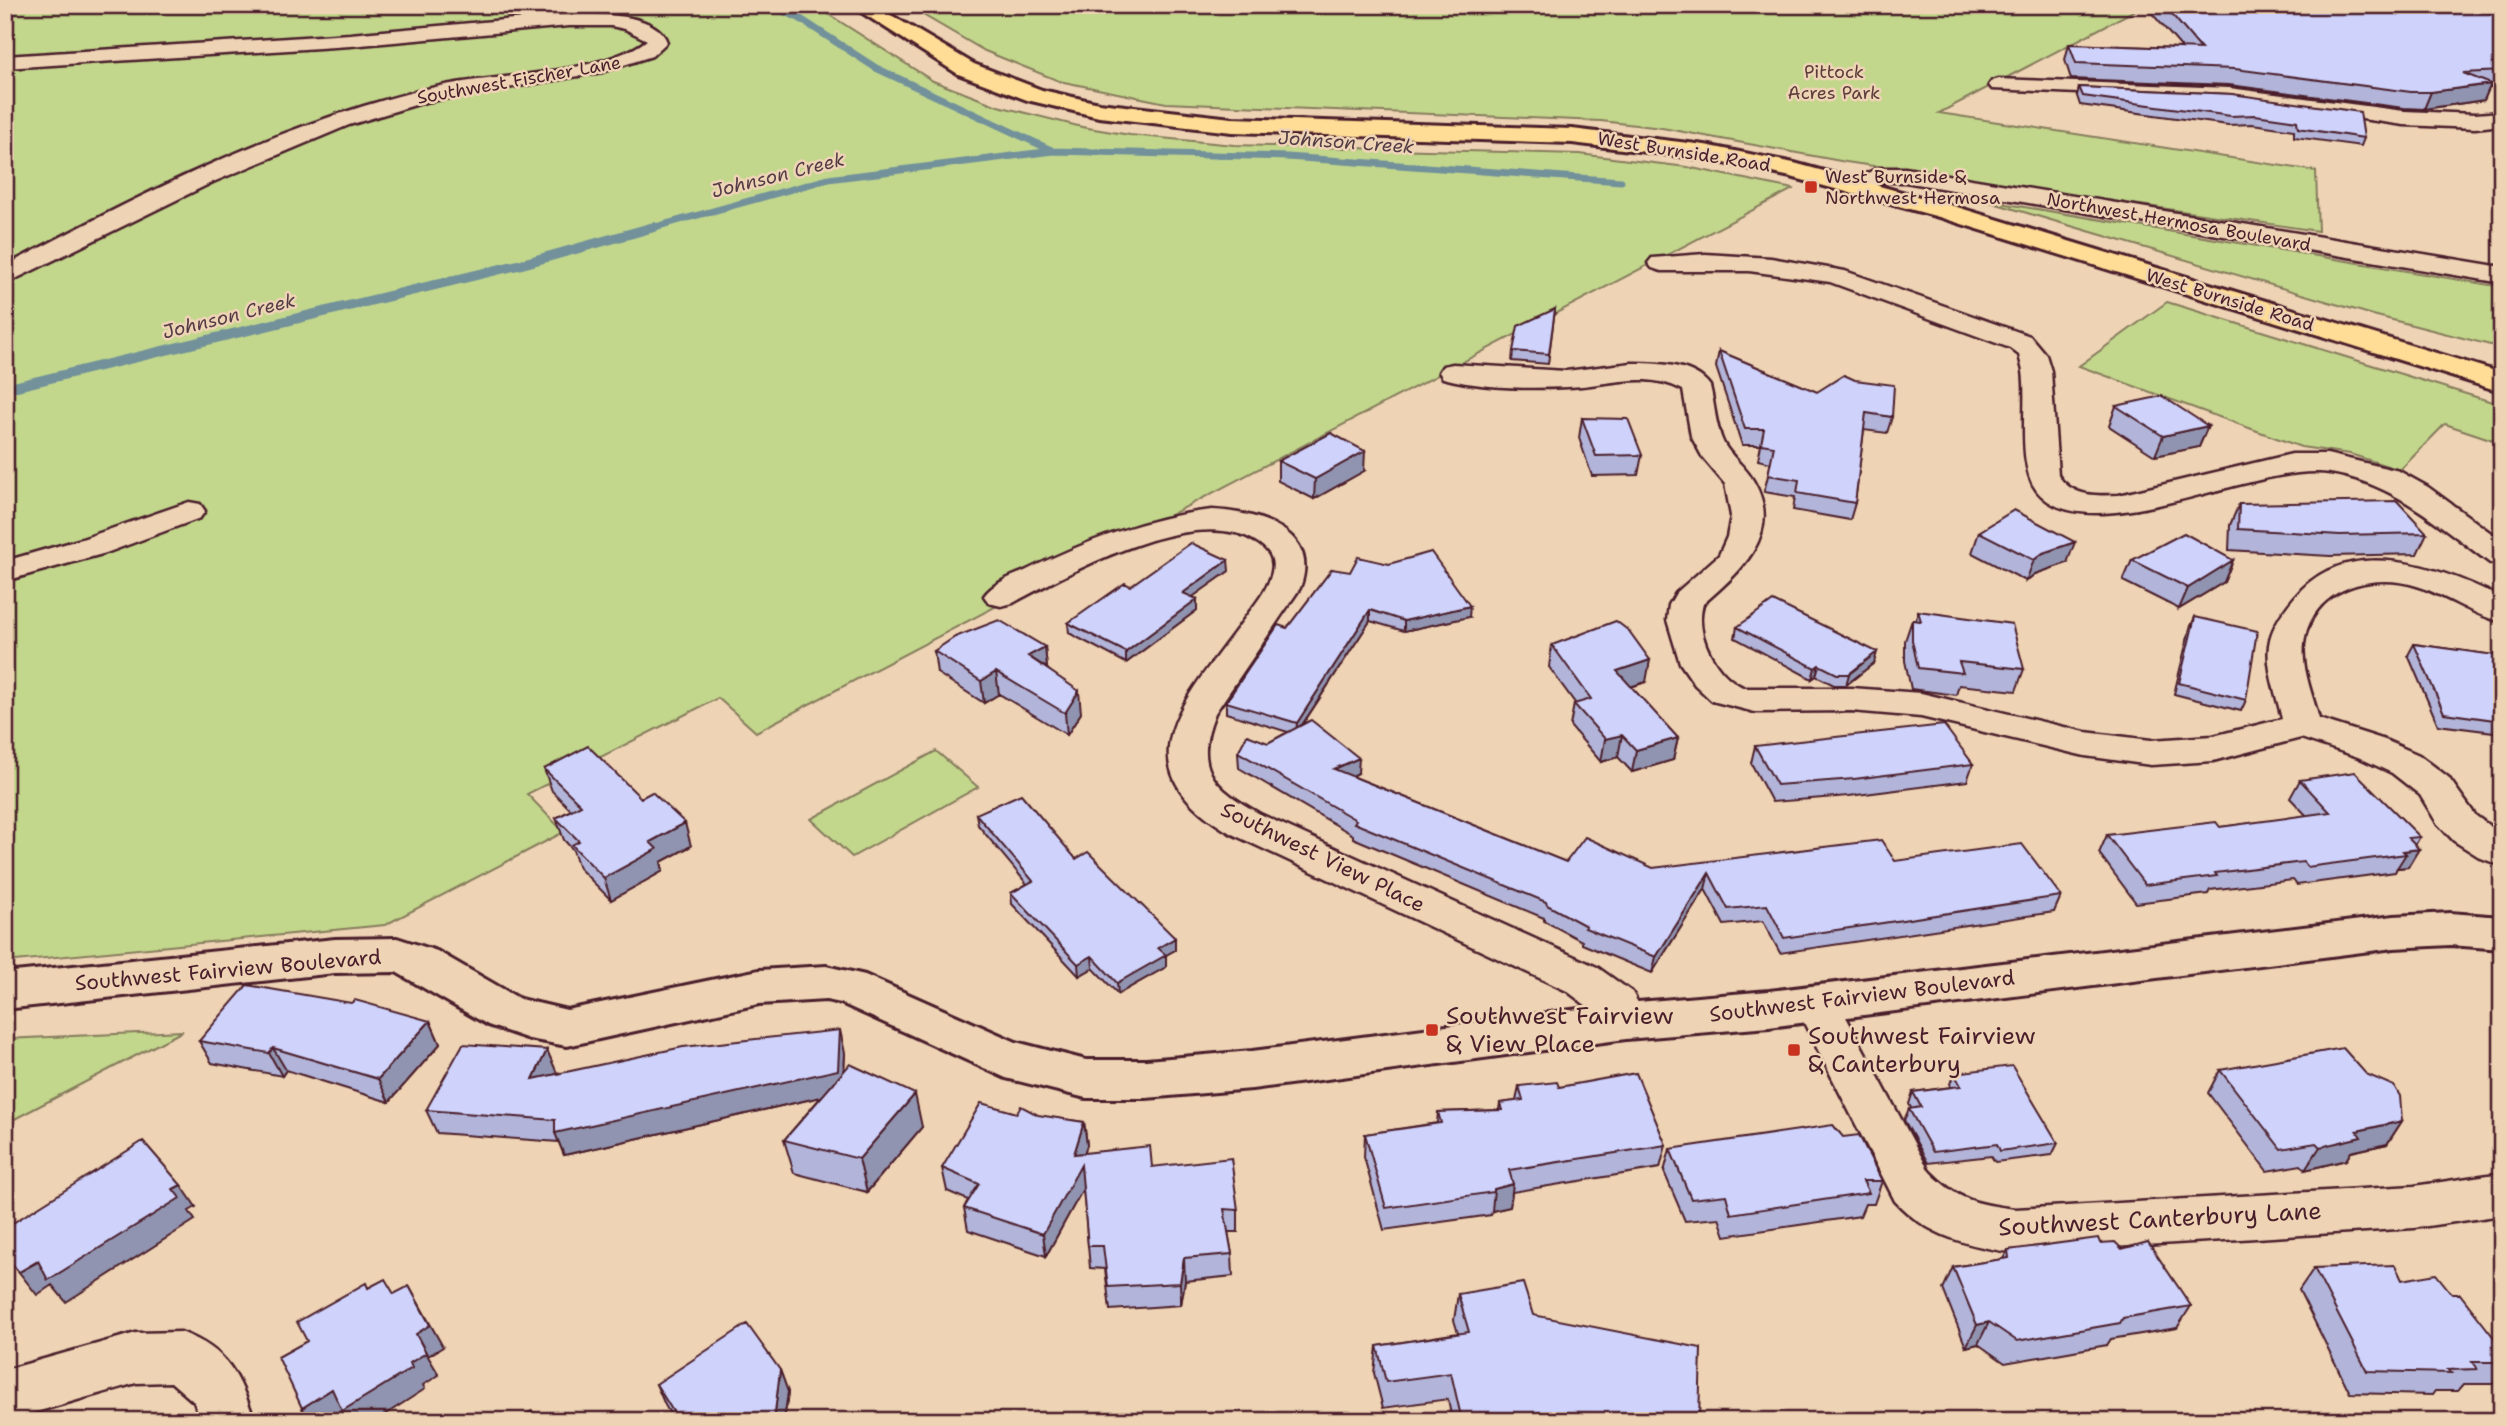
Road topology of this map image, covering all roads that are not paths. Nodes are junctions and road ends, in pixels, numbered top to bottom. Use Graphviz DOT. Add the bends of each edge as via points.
graph roads {
  1 [pos="860,5"];
  2 [pos="5,62"];
  3 [pos="1999,85"];
  4 [pos="2502,118"];
  5 [pos="1859,186"];
  6 [pos="1661,263"];
  7 [pos="2502,275"];
  8 [pos="5,276"];
  9 [pos="1453,372"];
  10 [pos="2502,383"];
  11 [pos="189,511"];
  12 [pos="2502,556"];
  13 [pos="5,571"];
  14 [pos="1001,596"];
  15 [pos="2502,612"];
  16 [pos="2302,726"];
  17 [pos="2502,852"];
  18 [pos="2502,933"];
  19 [pos="5,991"];
  20 [pos="1815,1003"];
  21 [pos="1626,1021"];
  22 [pos="2502,1194"];
  23 [pos="5,1396"];
  24 [pos="228,1421"];
  1 -- 5 [label="main road, West Burnside Road" via="966,69 1035,95 1099,110 1231,125 1607,139 1748,159"];
  2 -- 8 [label="street, Southwest Fischer Lane" via="590,19 632,25 649,31 657,42 615,65 440,92 344,117 145,204"];
  3 -- 4 [label="street" via="2229,94 2404,118"];
  5 -- 7 [label="street, Northwest Hermosa Boulevard" via="1878,175 1905,175"];
  5 -- 10 [label="main road, West Burnside Road"];
  6 -- 12 [label="street" via="1710,260 1806,269 2020,342 2037,361 2042,474 2054,490 2070,500 2094,506 2119,504 2292,463 2327,463 2388,478"];
  9 -- 16 [label="street" via="1569,379 1664,371 1696,386 1700,421 1710,446 1737,475 1746,506 1744,538 1736,555 1690,598 1684,613 1690,647 1708,679 1723,692 1749,700 1860,699 1921,705 2087,744 2146,752 2214,747"];
  11 -- 13 [label="street" via="94,547"];
  14 -- 21 [label="street, Southwest View Place" via="1136,537 1208,520 1245,523 1281,543 1290,556 1291,569 1283,588 1197,713 1187,740 1186,762 1201,794 1246,824 1582,979 1616,1004"];
  15 -- 16 [label="street" via="2422,575 2380,569 2345,573 2322,587 2299,613 2286,646"];
  16 -- 17 [label="street" via="2417,772 2435,787 2468,831"];
  18 -- 20 [label="street, Southwest Fairview Boulevard" via="2449,929 2394,932"];
  19 -- 21 [label="street, Southwest Fairview Boulevard" via="335,956 397,955 421,963 504,1012 567,1028 759,987 827,984 849,987 1006,1059 1086,1079 1252,1070"];
  20 -- 21 [label="street, Southwest Fairview Boulevard"];
  20 -- 22 [label="street, Southwest Canterbury Lane" via="1912,1186 1943,1215 1970,1225 2015,1231 2414,1207"];
  23 -- 24 [label="street" via="136,1358 181,1357 215,1387"];
}
